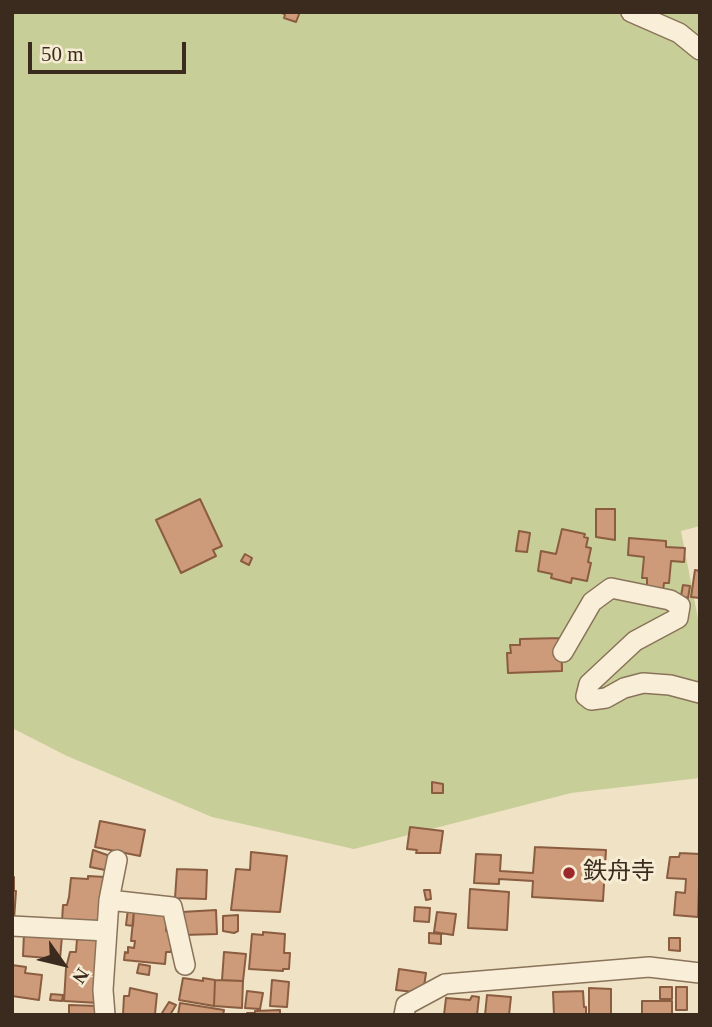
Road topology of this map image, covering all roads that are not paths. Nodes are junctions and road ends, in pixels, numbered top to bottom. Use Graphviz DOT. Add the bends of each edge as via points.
graph roads {
  1 [pos="631,12"];
  2 [pos="700,50"];
  3 [pos="563,652"];
  4 [pos="700,693"];
  5 [pos="117,860"];
  6 [pos="109,900"];
  7 [pos="12,926"];
  8 [pos="107,931"];
  9 [pos="185,965"];
  10 [pos="699,968"];
  11 [pos="105,1015"];
  12 [pos="404,1015"];
  1 -- 2 [label="street" via="679,33"];
  3 -- 4 [label="street" via="592,602 611,588 670,600 680,606 678,618 635,641 589,684 586,696 592,701 606,698 643,683"];
  5 -- 6 [label="street"];
  6 -- 8 [label="street"];
  6 -- 9 [label="street" via="172,907"];
  7 -- 8 [label="street"];
  8 -- 11 [label="street"];
  10 -- 12 [label="street" via="649,967 445,984 406,1005"];
}
